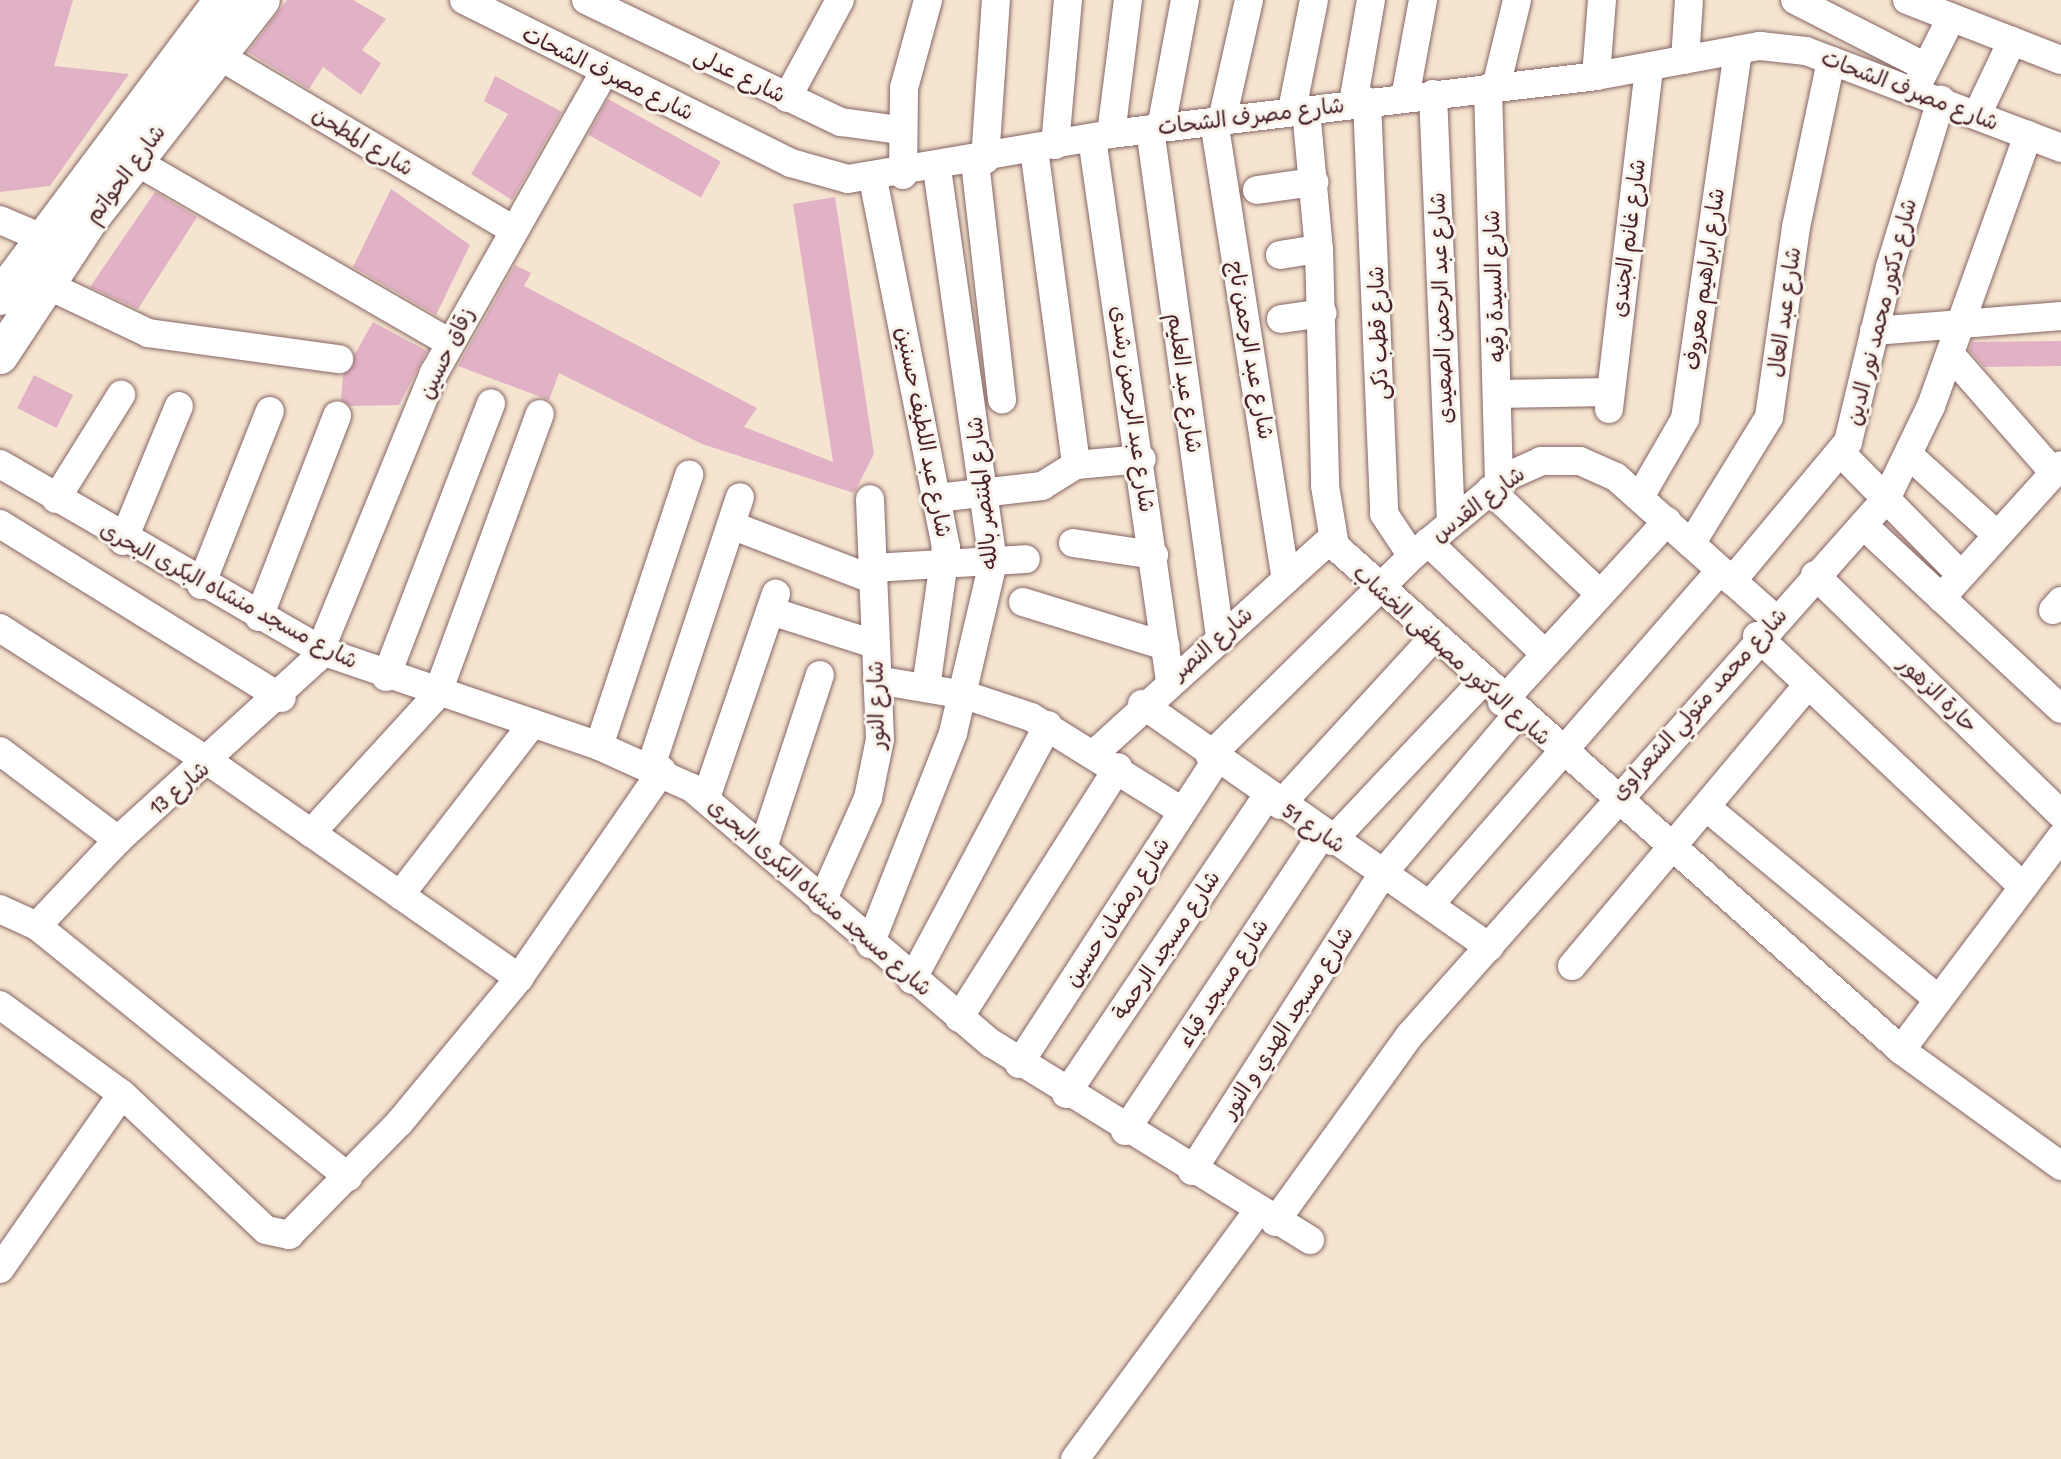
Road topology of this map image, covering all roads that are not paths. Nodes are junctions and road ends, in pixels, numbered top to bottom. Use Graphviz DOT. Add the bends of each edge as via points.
graph roads {
  1 [pos="222,0"];
  2 [pos="262,0"];
  3 [pos="464,0"];
  4 [pos="586,0"];
  5 [pos="840,0"];
  6 [pos="928,0"];
  7 [pos="996,0"];
  8 [pos="1068,0"];
  9 [pos="1128,0"];
  10 [pos="1185,0"];
  11 [pos="1249,0"];
  12 [pos="1314,0"];
  13 [pos="1371,0"];
  14 [pos="1423,0"];
  15 [pos="1517,0"];
  16 [pos="1602,0"];
  17 [pos="1689,0"];
  18 [pos="1795,0"];
  19 [pos="1906,0"];
  20 [pos="1829,6"];
  21 [pos="1951,18"];
  22 [pos="1870,36"];
  23 [pos="2012,41"];
  24 [pos="1738,50"];
  25 [pos="216,54"];
  26 [pos="1685,60"];
  27 [pos="2061,60"];
  28 [pos="1831,61"];
  29 [pos="1649,68"];
  30 [pos="604,72"];
  31 [pos="1596,76"];
  32 [pos="1920,78"];
  33 [pos="1492,88"];
  34 [pos="1419,96"];
  35 [pos="787,98"];
  36 [pos="1941,100"];
  37 [pos="1360,102"];
  38 [pos="1299,110"];
  39 [pos="1977,115"];
  40 [pos="1218,120"];
  41 [pos="1156,128"];
  42 [pos="900,130"];
  43 [pos="2028,135"];
  44 [pos="1102,136"];
  45 [pos="1044,147"];
  46 [pos="2061,148"];
  47 [pos="135,161"];
  48 [pos="980,161"];
  49 [pos="937,169"];
  50 [pos="903,175"];
  51 [pos="873,179"];
  52 [pos="1314,182"];
  53 [pos="1257,190"];
  54 [pos="0,220"];
  55 [pos="510,228"];
  56 [pos="40,237"];
  57 [pos="1319,249"];
  58 [pos="1280,255"];
  59 [pos="45,284"];
  60 [pos="0,297"];
  61 [pos="1323,313"];
  62 [pos="2061,316"];
  63 [pos="1281,319"];
  64 [pos="1958,324"];
  65 [pos="1874,331"];
  66 [pos="449,342"];
  67 [pos="1950,354"];
  68 [pos="0,356"];
  69 [pos="339,359"];
  70 [pos="1497,394"];
  71 [pos="121,395"];
  72 [pos="1002,399"];
  73 [pos="491,403"];
  74 [pos="179,406"];
  75 [pos="270,411"];
  76 [pos="540,414"];
  77 [pos="337,416"];
  78 [pos="1842,454"];
  79 [pos="1911,457"];
  80 [pos="1142,459"];
  81 [pos="0,464"];
  82 [pos="1076,465"];
  83 [pos="2057,469"];
  84 [pos="689,475"];
  85 [pos="1495,487"];
  86 [pos="986,493"];
  87 [pos="740,497"];
  88 [pos="1640,497"];
  89 [pos="937,498"];
  90 [pos="56,499"];
  91 [pos="870,499"];
  92 [pos="1886,499"];
  93 [pos="1451,521"];
  94 [pos="1667,521"];
  95 [pos="0,524"];
  96 [pos="731,525"];
  97 [pos="1863,525"];
  98 [pos="1997,535"];
  99 [pos="1332,538"];
  100 [pos="123,541"];
  101 [pos="1073,543"];
  102 [pos="1691,544"];
  103 [pos="1420,549"];
  104 [pos="1154,555"];
  105 [pos="1026,559"];
  106 [pos="993,562"];
  107 [pos="945,564"];
  108 [pos="872,573"];
  109 [pos="1815,575"];
  110 [pos="1961,575"];
  111 [pos="1726,576"];
  112 [pos="1286,579"];
  113 [pos="201,585"];
  114 [pos="1378,588"];
  115 [pos="1600,594"];
  116 [pos="1941,598"];
  117 [pos="1023,602"];
  118 [pos="259,617"];
  119 [pos="1765,627"];
  120 [pos="0,628"];
  121 [pos="1220,637"];
  122 [pos="1432,639"];
  123 [pos="874,644"];
  124 [pos="1165,646"];
  125 [pos="322,651"];
  126 [pos="1545,654"];
  127 [pos="820,675"];
  128 [pos="386,677"];
  129 [pos="877,680"];
  130 [pos="1170,681"];
  131 [pos="1808,685"];
  132 [pos="926,687"];
  133 [pos="437,695"];
  134 [pos="965,695"];
  135 [pos="282,698"];
  136 [pos="1500,700"];
  137 [pos="1142,704"];
  138 [pos="2061,709"];
  139 [pos="533,723"];
  140 [pos="1048,725"];
  141 [pos="599,746"];
  142 [pos="0,751"];
  143 [pos="1559,752"];
  144 [pos="1213,758"];
  145 [pos="1107,760"];
  146 [pos="211,763"];
  147 [pos="657,769"];
  148 [pos="706,798"];
  149 [pos="1273,800"];
  150 [pos="1613,800"];
  151 [pos="1706,807"];
  152 [pos="1182,811"];
  153 [pos="2061,814"];
  154 [pos="311,833"];
  155 [pos="1327,837"];
  156 [pos="2061,837"];
  157 [pos="118,840"];
  158 [pos="763,848"];
  159 [pos="1669,850"];
  160 [pos="1383,873"];
  161 [pos="2023,887"];
  162 [pos="400,895"];
  163 [pos="822,901"];
  164 [pos="1432,902"];
  165 [pos="0,909"];
  166 [pos="37,926"];
  167 [pos="870,944"];
  168 [pos="1489,947"];
  169 [pos="1572,966"];
  170 [pos="519,978"];
  171 [pos="912,980"];
  172 [pos="1938,999"];
  173 [pos="0,1005"];
  174 [pos="959,1018"];
  175 [pos="1901,1050"];
  176 [pos="1019,1064"];
  177 [pos="122,1094"];
  178 [pos="1066,1094"];
  179 [pos="1125,1131"];
  180 [pos="2061,1166"];
  181 [pos="1192,1171"];
  182 [pos="348,1177"];
  183 [pos="1266,1217"];
  184 [pos="1310,1240"];
  185 [pos="0,1269"];
  186 [pos="1075,1459"];
  1 -- 56 [label="main road, شارع الحواتم"];
  2 -- 25 [label="main road, شارع الحواتم"];
  3 -- 30 [label="street, شارع مصرف الشحات"];
  4 -- 35 [label="street, شارع عدلى"];
  5 -- 35 [label="street"];
  6 -- 42 [label="street" via="905,79"];
  7 -- 48 [label="street"];
  8 -- 45 [label="street"];
  9 -- 44 [label="street, شارع عبد الرحمن رشدى"];
  10 -- 41 [label="street, شارع عبد العليم"];
  11 -- 40 [label="street"];
  12 -- 38 [label="street"];
  13 -- 37 [label="street, شارع قطب ذكى"];
  14 -- 34 [label="street, شارع عبد الرحمن الصعيدى"];
  15 -- 33 [label="street, شارع السيدة رقيه"];
  16 -- 31 [label="street"];
  17 -- 26 [label="street"];
  18 -- 20 [label="street"];
  19 -- 21 [label="street"];
  19 -- 22 [label="street"];
  20 -- 22 [label="street"];
  21 -- 23 [label="street"];
  21 -- 32 [label="street"];
  22 -- 32 [label="street"];
  23 -- 27 [label="street"];
  23 -- 39 [label="street"];
  24 -- 26 [label="street, شارع مصرف الشحات"];
  24 -- 28 [label="street, شارع مصرف الشحات" via="1785,47"];
  24 -- 88 [label="street, شارع ابراهيم معروف" via="1685,419"];
  25 -- 47 [label="main road, شارع الحواتم"];
  25 -- 55 [label="street, شارع المطحن"];
  26 -- 29 [label="street, شارع مصرف الشحات"];
  28 -- 32 [label="street, شارع مصرف الشحات"];
  28 -- 102 [label="street, شارع عبد العال" via="1796,227 1769,417"];
  29 -- 31 [label="street, شارع مصرف الشحات"];
  29 -- 70 [label="street, شارع غانم الجندى" via="1609,401"];
  30 -- 51 [label="street, شارع مصرف الشحات" via="810,171"];
  30 -- 55 [label="street, زقاق حسين"];
  31 -- 33 [label="street, شارع مصرف الشحات"];
  32 -- 36 [label="street, شارع مصرف الشحات"];
  33 -- 34 [label="street, شارع مصرف الشحات"];
  33 -- 70 [label="street, شارع السيدة رقيه"];
  34 -- 37 [label="street, شارع مصرف الشحات"];
  34 -- 93 [label="street, شارع عبد الرحمن الصعيدى"];
  35 -- 42 [label="street, شارع عدلى" via="852,125"];
  36 -- 39 [label="street, شارع مصرف الشحات"];
  36 -- 65 [label="street, شارع دكتور محمد نور الدين"];
  37 -- 38 [label="street, شارع مصرف الشحات"];
  37 -- 103 [label="street, شارع قطب ذكى" via="1384,514"];
  38 -- 40 [label="street, شارع مصرف الشحات"];
  38 -- 52 [label="street"];
  39 -- 43 [label="street, شارع مصرف الشحات"];
  40 -- 41 [label="street, شارع مصرف الشحات"];
  40 -- 112 [label="street, شارع عبد الرحمن تاج"];
  41 -- 44 [label="street, شارع مصرف الشحات"];
  41 -- 121 [label="street, شارع عبد العليم"];
  42 -- 50 [label="street"];
  43 -- 46 [label="street, شارع مصرف الشحات"];
  43 -- 64 [label="street, شارع محمد متولي الشعراوى"];
  44 -- 45 [label="street, شارع مصرف الشحات"];
  44 -- 80 [label="street, شارع عبد الرحمن رشدى"];
  45 -- 48 [label="street, شارع مصرف الشحات"];
  45 -- 82 [label="street"];
  47 -- 59 [label="main road, شارع الحواتم"];
  47 -- 66 [label="street"];
  48 -- 49 [label="street, شارع مصرف الشحات"];
  48 -- 72 [label="street"];
  49 -- 50 [label="street, شارع مصرف الشحات"];
  49 -- 86 [label="street, شارع المنتصر بالله"];
  50 -- 51 [label="street, شارع مصرف الشحات"];
  51 -- 89 [label="street, شارع عبد اللطيف حسنين"];
  52 -- 53 [label="street"];
  52 -- 57 [label="street"];
  54 -- 56 [label="street"];
  55 -- 66 [label="street, زقاق حسين"];
  56 -- 60 [label="main road, شارع الحواتم"];
  57 -- 58 [label="street"];
  57 -- 61 [label="street"];
  59 -- 68 [label="main road, شارع الحواتم"];
  59 -- 69 [label="street" via="148,333"];
  61 -- 63 [label="street"];
  61 -- 99 [label="street"];
  62 -- 64 [label="street"];
  64 -- 65 [label="street"];
  64 -- 67 [label="street, شارع محمد متولي الشعراوى"];
  65 -- 78 [label="street, شارع دكتور محمد نور الدين"];
  66 -- 125 [label="street, زقاق حسين"];
  67 -- 79 [label="street, شارع محمد متولي الشعراوى"];
  67 -- 83 [label="street"];
  70 -- 85 [label="street, شارع السيدة رقيه"];
  71 -- 90 [label="street"];
  73 -- 128 [label="street"];
  74 -- 100 [label="street"];
  75 -- 113 [label="street"];
  76 -- 133 [label="street"];
  77 -- 118 [label="street"];
  78 -- 92 [label="street"];
  78 -- 111 [label="street, شارع دكتور محمد نور الدين"];
  79 -- 92 [label="street, شارع محمد متولي الشعراوى"];
  79 -- 98 [label="street"];
  80 -- 82 [label="street"];
  80 -- 104 [label="street, شارع عبد الرحمن رشدى"];
  81 -- 90 [label="street, شارع مسجد منشاه البكرى البحرى"];
  82 -- 86 [label="street" via="1042,486"];
  83 -- 98 [label="street"];
  84 -- 141 [label="street"];
  85 -- 88 [label="street, شارع القدس" via="1523,466 1561,458 1598,467"];
  85 -- 93 [label="street, شارع القدس"];
  85 -- 115 [label="street"];
  86 -- 89 [label="street"];
  86 -- 106 [label="street, شارع المنتصر بالله"];
  87 -- 96 [label="street"];
  88 -- 94 [label="street, شارع القدس"];
  89 -- 107 [label="street, شارع عبد اللطيف حسنين"];
  90 -- 100 [label="street, شارع مسجد منشاه البكرى البحرى"];
  91 -- 108 [label="street, شارع النور"];
  92 -- 97 [label="street, شارع محمد متولي الشعراوى"];
  92 -- 110 [label="street"];
  93 -- 103 [label="street, شارع القدس"];
  94 -- 102 [label="street, شارع القدس"];
  94 -- 115 [label="street"];
  95 -- 135 [label="street"];
  96 -- 108 [label="street"];
  96 -- 147 [label="street"];
  97 -- 109 [label="street, شارع محمد متولي الشعراوى"];
  97 -- 116 [label="street"];
  98 -- 110 [label="street"];
  99 -- 112 [label="street, شارع النصر"];
  99 -- 114 [label="street, شارع الدكتور مصطفى الخشاب"];
  100 -- 113 [label="street, شارع مسجد منشاه البكرى البحرى"];
  101 -- 104 [label="street"];
  102 -- 111 [label="street, شارع القدس"];
  103 -- 114 [label="street, شارع القدس"];
  103 -- 126 [label="street, شارع قطب ذكى"];
  104 -- 124 [label="street, شارع عبد الرحمن رشدى"];
  105 -- 106 [label="street"];
  106 -- 107 [label="street"];
  106 -- 134 [label="street, شارع المنتصر بالله"];
  107 -- 108 [label="street"];
  107 -- 132 [label="street, شارع عبد اللطيف حسنين"];
  108 -- 123 [label="street, شارع النور"];
  109 -- 119 [label="street, شارع محمد متولي الشعراوى"];
  109 -- 153 [label="street, حارة الزهور"];
  110 -- 116 [label="street"];
  111 -- 119 [label="street, شارع القدس"];
  111 -- 143 [label="street, شارع دكتور محمد نور الدين"];
  112 -- 121 [label="street, شارع النصر"];
  113 -- 118 [label="street, شارع مسجد منشاه البكرى البحرى"];
  114 -- 122 [label="street, شارع الدكتور مصطفى الخشاب"];
  114 -- 144 [label="street, شارع القدس"];
  115 -- 126 [label="street"];
  116 -- 138 [label="street"];
  117 -- 124 [label="street"];
  118 -- 125 [label="street, شارع مسجد منشاه البكرى البحرى"];
  119 -- 131 [label="street, شارع القدس"];
  119 -- 150 [label="street, شارع محمد متولي الشعراوى"];
  120 -- 146 [label="street"];
  121 -- 130 [label="street, شارع النصر"];
  122 -- 136 [label="street, شارع الدكتور مصطفى الخشاب"];
  122 -- 149 [label="street, شارع مسجد الرحمة"];
  123 -- 129 [label="street, شارع النور"];
  123 -- 148 [label="street" via="773,603"];
  124 -- 130 [label="street, شارع عبد الرحمن رشدى"];
  125 -- 128 [label="street, شارع مسجد منشاه البكرى البحرى"];
  125 -- 135 [label="street, شارع 13"];
  126 -- 136 [label="street"];
  127 -- 158 [label="street" via="803,746"];
  128 -- 133 [label="street, شارع مسجد منشاه البكرى البحرى"];
  129 -- 132 [label="street"];
  129 -- 163 [label="street, شارع النور" via="876,768"];
  130 -- 137 [label="street, شارع النصر"];
  131 -- 151 [label="street"];
  131 -- 161 [label="street, شارع القدس"];
  132 -- 134 [label="street"];
  133 -- 139 [label="street, شارع مسجد منشاه البكرى البحرى"];
  133 -- 154 [label="street"];
  134 -- 140 [label="street"];
  134 -- 167 [label="street, شارع المنتصر بالله"];
  135 -- 146 [label="street, شارع 13"];
  136 -- 143 [label="street, شارع الدكتور مصطفى الخشاب"];
  136 -- 155 [label="street, شارع مسجد قباء"];
  136 -- 160 [label="street, شارع مسجد الهدي و النور"];
  137 -- 144 [label="street, شارع 51"];
  137 -- 145 [label="street, شارع النصر"];
  139 -- 141 [label="street, شارع مسجد منشاه البكرى البحرى"];
  139 -- 162 [label="street"];
  140 -- 145 [label="street"];
  140 -- 171 [label="street"];
  141 -- 147 [label="street, شارع مسجد منشاه البكرى البحرى"];
  142 -- 157 [label="street"];
  143 -- 150 [label="street, شارع الدكتور مصطفى الخشاب"];
  143 -- 164 [label="street, شارع دكتور محمد نور الدين"];
  144 -- 149 [label="street, شارع 51"];
  144 -- 152 [label="street, شارع رمضان حسين"];
  145 -- 152 [label="street"];
  145 -- 174 [label="street, شارع النصر"];
  146 -- 154 [label="street"];
  146 -- 157 [label="street, شارع 13"];
  147 -- 148 [label="street, شارع مسجد منشاه البكرى البحرى"];
  147 -- 170 [label="street"];
  148 -- 158 [label="street, شارع مسجد منشاه البكرى البحرى"];
  149 -- 155 [label="street, شارع 51"];
  149 -- 178 [label="street, شارع مسجد الرحمة"];
  150 -- 159 [label="street, شارع الدكتور مصطفى الخشاب"];
  150 -- 168 [label="street, شارع محمد متولي الشعراوى"];
  151 -- 159 [label="street"];
  151 -- 172 [label="street"];
  152 -- 176 [label="street, شارع رمضان حسين"];
  154 -- 162 [label="street"];
  155 -- 160 [label="street, شارع 51"];
  155 -- 179 [label="street, شارع مسجد قباء"];
  156 -- 161 [label="street"];
  157 -- 166 [label="street, شارع 13"];
  158 -- 163 [label="street, شارع مسجد منشاه البكرى البحرى"];
  159 -- 169 [label="street"];
  159 -- 175 [label="street, شارع الدكتور مصطفى الخشاب"];
  160 -- 164 [label="street, شارع 51"];
  160 -- 181 [label="street, شارع مسجد الهدي و النور"];
  161 -- 172 [label="street"];
  162 -- 170 [label="street"];
  163 -- 167 [label="street, شارع مسجد منشاه البكرى البحرى"];
  164 -- 168 [label="street, شارع 51"];
  165 -- 166 [label="street"];
  166 -- 182 [label="street"];
  167 -- 171 [label="street, شارع مسجد منشاه البكرى البحرى"];
  168 -- 183 [label="street, شارع محمد متولي الشعراوى" via="1410,1035"];
  170 -- 182 [label="street"];
  171 -- 174 [label="street, شارع مسجد منشاه البكرى البحرى"];
  172 -- 175 [label="street"];
  173 -- 177 [label="street"];
  174 -- 176 [label="street, شارع مسجد منشاه البكرى البحرى"];
  175 -- 180 [label="street, شارع الدكتور مصطفى الخشاب"];
  176 -- 178 [label="street, شارع مسجد منشاه البكرى البحرى"];
  177 -- 182 [label="street" via="278,1235 298,1230"];
  177 -- 185 [label="street"];
  178 -- 179 [label="street, شارع مسجد منشاه البكرى البحرى"];
  179 -- 181 [label="street, شارع مسجد منشاه البكرى البحرى"];
  181 -- 183 [label="street, شارع مسجد منشاه البكرى البحرى"];
  183 -- 184 [label="street, شارع مسجد منشاه البكرى البحرى"];
  183 -- 186 [label="street, شارع محمد متولي الشعراوى"];
}
